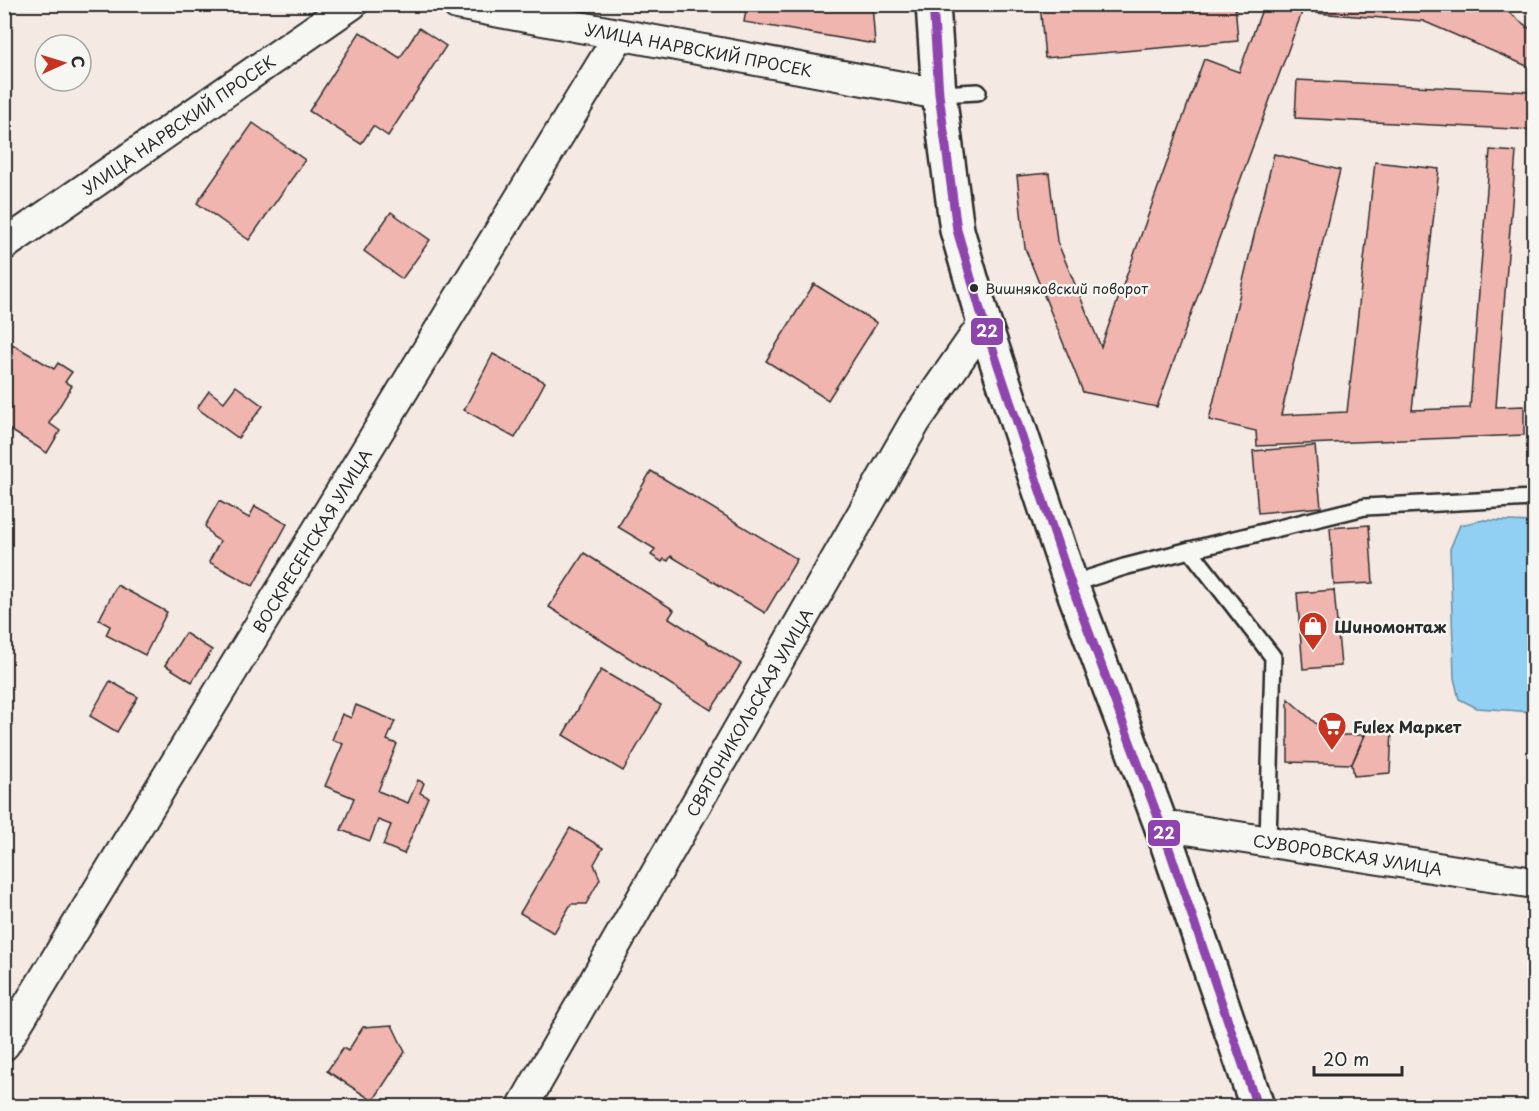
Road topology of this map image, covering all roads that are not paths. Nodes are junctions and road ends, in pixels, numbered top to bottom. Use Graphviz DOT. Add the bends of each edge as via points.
graph roads {
  1 [pos="352,4"];
  2 [pos="457,4"];
  3 [pos="933,4"];
  4 [pos="619,36"];
  5 [pos="978,92"];
  6 [pos="939,94"];
  7 [pos="4,245"];
  8 [pos="984,323"];
  9 [pos="1534,498"];
  10 [pos="1190,550"];
  11 [pos="1071,584"];
  12 [pos="1161,825"];
  13 [pos="1268,841"];
  14 [pos="1534,883"];
  15 [pos="4,1045"];
  16 [pos="523,1107"];
  17 [pos="1257,1107"];
  1 -- 7 [label="street, УЛИЦА НАРВСКИЙ ПРОСЕК"];
  2 -- 4 [label="street, УЛИЦА НАРВСКИЙ ПРОСЕК"];
  3 -- 6 [label="street"];
  4 -- 6 [label="street, УЛИЦА НАРВСКИЙ ПРОСЕК"];
  4 -- 15 [label="street, ВОСКРЕСЕНСКАЯ УЛИЦА"];
  5 -- 6 [label="lane"];
  6 -- 8 [label="street" via="957,230"];
  8 -- 11 [label="street"];
  8 -- 16 [label="street, СВЯТОНИКОЛЬСКАЯ УЛИЦА" via="915,422"];
  9 -- 10 [label="lane" via="1365,507"];
  10 -- 11 [label="lane"];
  10 -- 13 [label="lane" via="1272,657"];
  11 -- 12 [label="street"];
  12 -- 13 [label="street, СУВОРОВСКАЯ УЛИЦА"];
  12 -- 17 [label="street"];
  13 -- 14 [label="street, СУВОРОВСКАЯ УЛИЦА" via="1462,862"];
}
